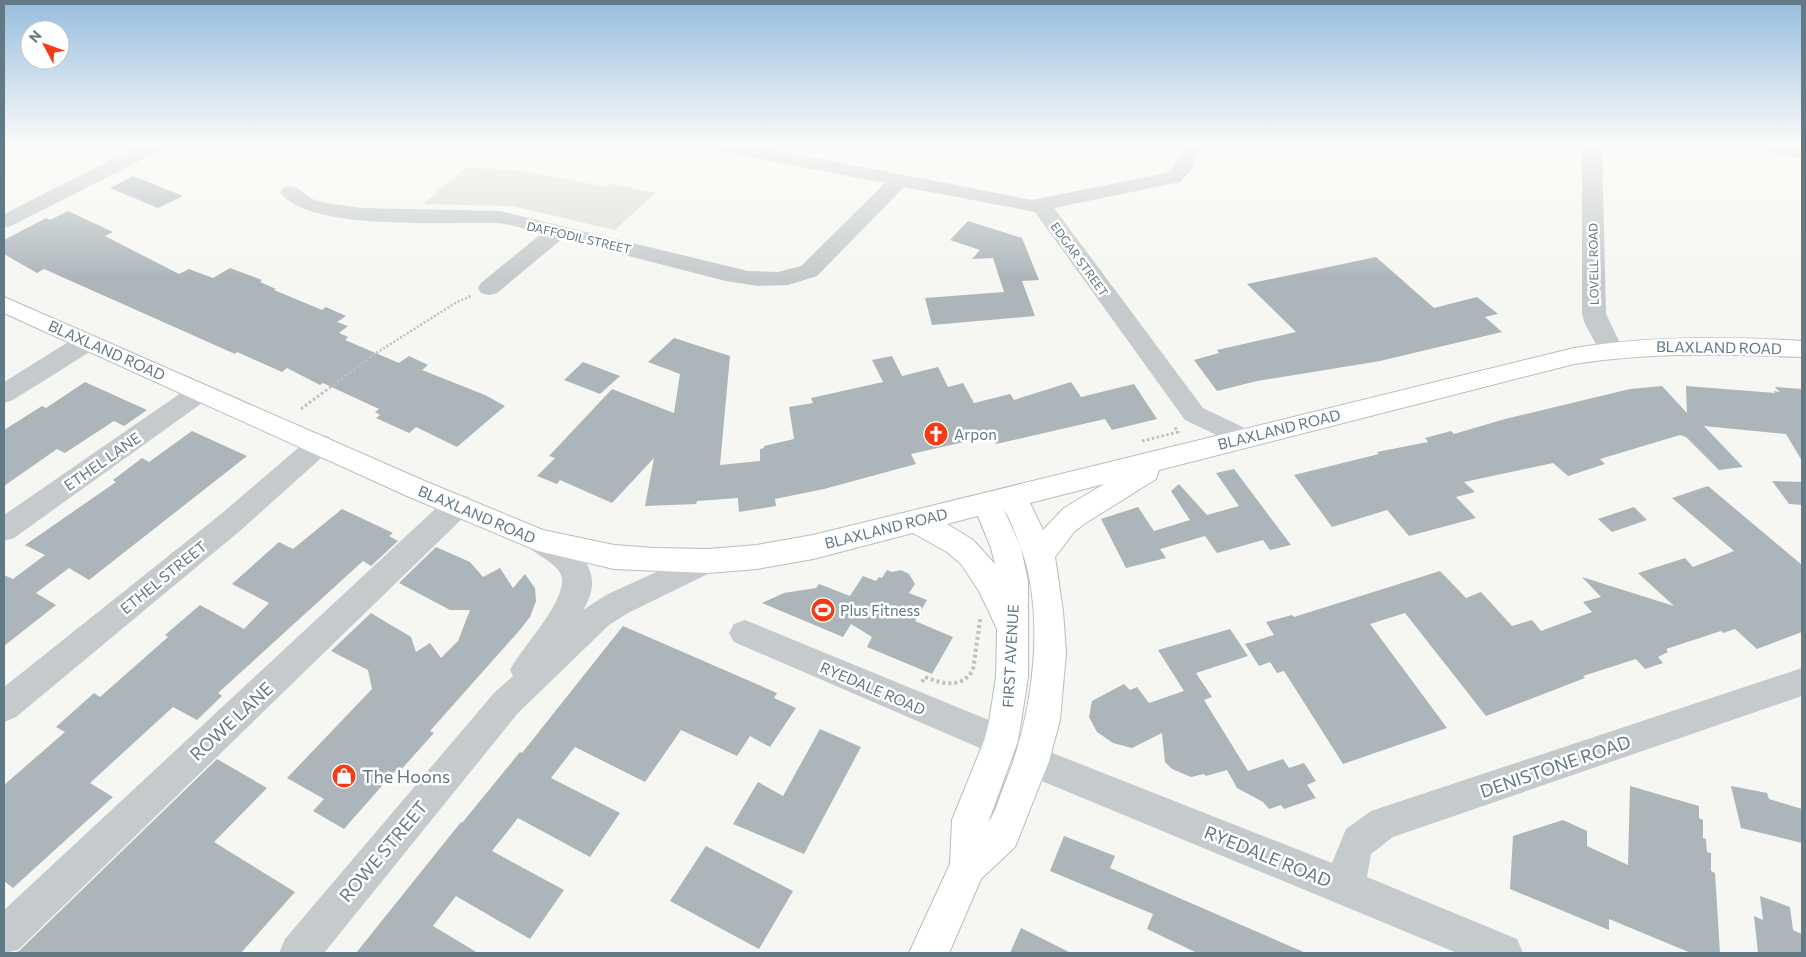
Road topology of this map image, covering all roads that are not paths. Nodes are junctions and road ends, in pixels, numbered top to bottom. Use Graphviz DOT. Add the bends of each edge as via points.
graph roads {
  1 [pos="69,190"];
  2 [pos="890,190"];
  3 [pos="949,190"];
  4 [pos="1116,190"];
  5 [pos="1593,190"];
  6 [pos="290,192"];
  7 [pos="1041,205"];
  8 [pos="4,222"];
  9 [pos="556,232"];
  10 [pos="489,288"];
  11 [pos="4,304"];
  12 [pos="87,342"];
  13 [pos="1611,349"];
  14 [pos="1802,349"];
  15 [pos="200,392"];
  16 [pos="4,394"];
  17 [pos="1242,438"];
  18 [pos="320,444"];
  19 [pos="1175,455"];
  20 [pos="1000,500"];
  21 [pos="458,506"];
  22 [pos="916,521"];
  23 [pos="4,530"];
  24 [pos="538,540"];
  25 [pos="1040,555"];
  26 [pos="708,561"];
  27 [pos="1012,628"];
  28 [pos="745,633"];
  29 [pos="1802,682"];
  30 [pos="506,704"];
  31 [pos="4,707"];
  32 [pos="1001,741"];
  33 [pos="1032,761"];
  34 [pos="968,866"];
  35 [pos="1346,887"];
  36 [pos="4,936"];
  37 [pos="299,953"];
  38 [pos="929,953"];
  39 [pos="1503,953"];
  1 -- 8 [label="street"];
  2 -- 9 [label="street, DAFFODIL STREET" via="809,271 776,281 751,279"];
  3 -- 7 [label="street"];
  4 -- 7 [label="street"];
  5 -- 13 [label="street, LOVELL ROAD" via="1594,314"];
  6 -- 9 [label="street, DAFFODIL STREET" via="323,209 361,214 500,218"];
  7 -- 17 [label="street, EDGAR STREET" via="1194,414"];
  9 -- 10 [label="street"];
  11 -- 12 [label="main road, BLAXLAND ROAD"];
  12 -- 15 [label="main road, BLAXLAND ROAD"];
  12 -- 16 [label="street"];
  13 -- 14 [label="main road, BLAXLAND ROAD" via="1695,344"];
  13 -- 17 [label="main road, BLAXLAND ROAD"];
  15 -- 18 [label="main road, BLAXLAND ROAD"];
  15 -- 23 [label="street, ETHEL LANE"];
  17 -- 19 [label="main road, BLAXLAND ROAD"];
  18 -- 21 [label="main road, BLAXLAND ROAD"];
  18 -- 31 [label="street, ETHEL STREET" via="223,528"];
  19 -- 20 [label="main road, BLAXLAND ROAD"];
  19 -- 25 [label="main road" via="1074,516"];
  20 -- 22 [label="main road, BLAXLAND ROAD"];
  20 -- 25 [label="main road, FIRST AVENUE"];
  20 -- 27 [label="main road, FIRST AVENUE" via="1013,581"];
  21 -- 24 [label="main road, BLAXLAND ROAD"];
  21 -- 36 [label="street, ROWE LANE"];
  22 -- 26 [label="main road, BLAXLAND ROAD" via="813,547 757,557"];
  22 -- 27 [label="main road" via="964,549 976,560"];
  24 -- 26 [label="main road, BLAXLAND ROAD" via="614,557"];
  24 -- 30 [label="street, ROWE STREET" via="565,559 575,571 577,585 572,606 532,660"];
  25 -- 33 [label="main road, FIRST AVENUE" via="1050,652 1043,720"];
  26 -- 30 [label="street, ROWE STREET" via="598,616"];
  27 -- 32 [label="main road, FIRST AVENUE" via="1012,677"];
  28 -- 32 [label="street, RYEDALE ROAD"];
  29 -- 35 [label="street, DENISTONE ROAD" via="1384,823 1367,831 1355,842"];
  30 -- 37 [label="street, ROWE STREET"];
  32 -- 34 [label="main road, FIRST AVENUE" via="970,820"];
  33 -- 34 [label="main road, FIRST AVENUE" via="1002,834"];
  33 -- 35 [label="street, RYEDALE ROAD"];
  34 -- 38 [label="main road, FIRST AVENUE"];
  35 -- 39 [label="street, RYEDALE ROAD"];
}
